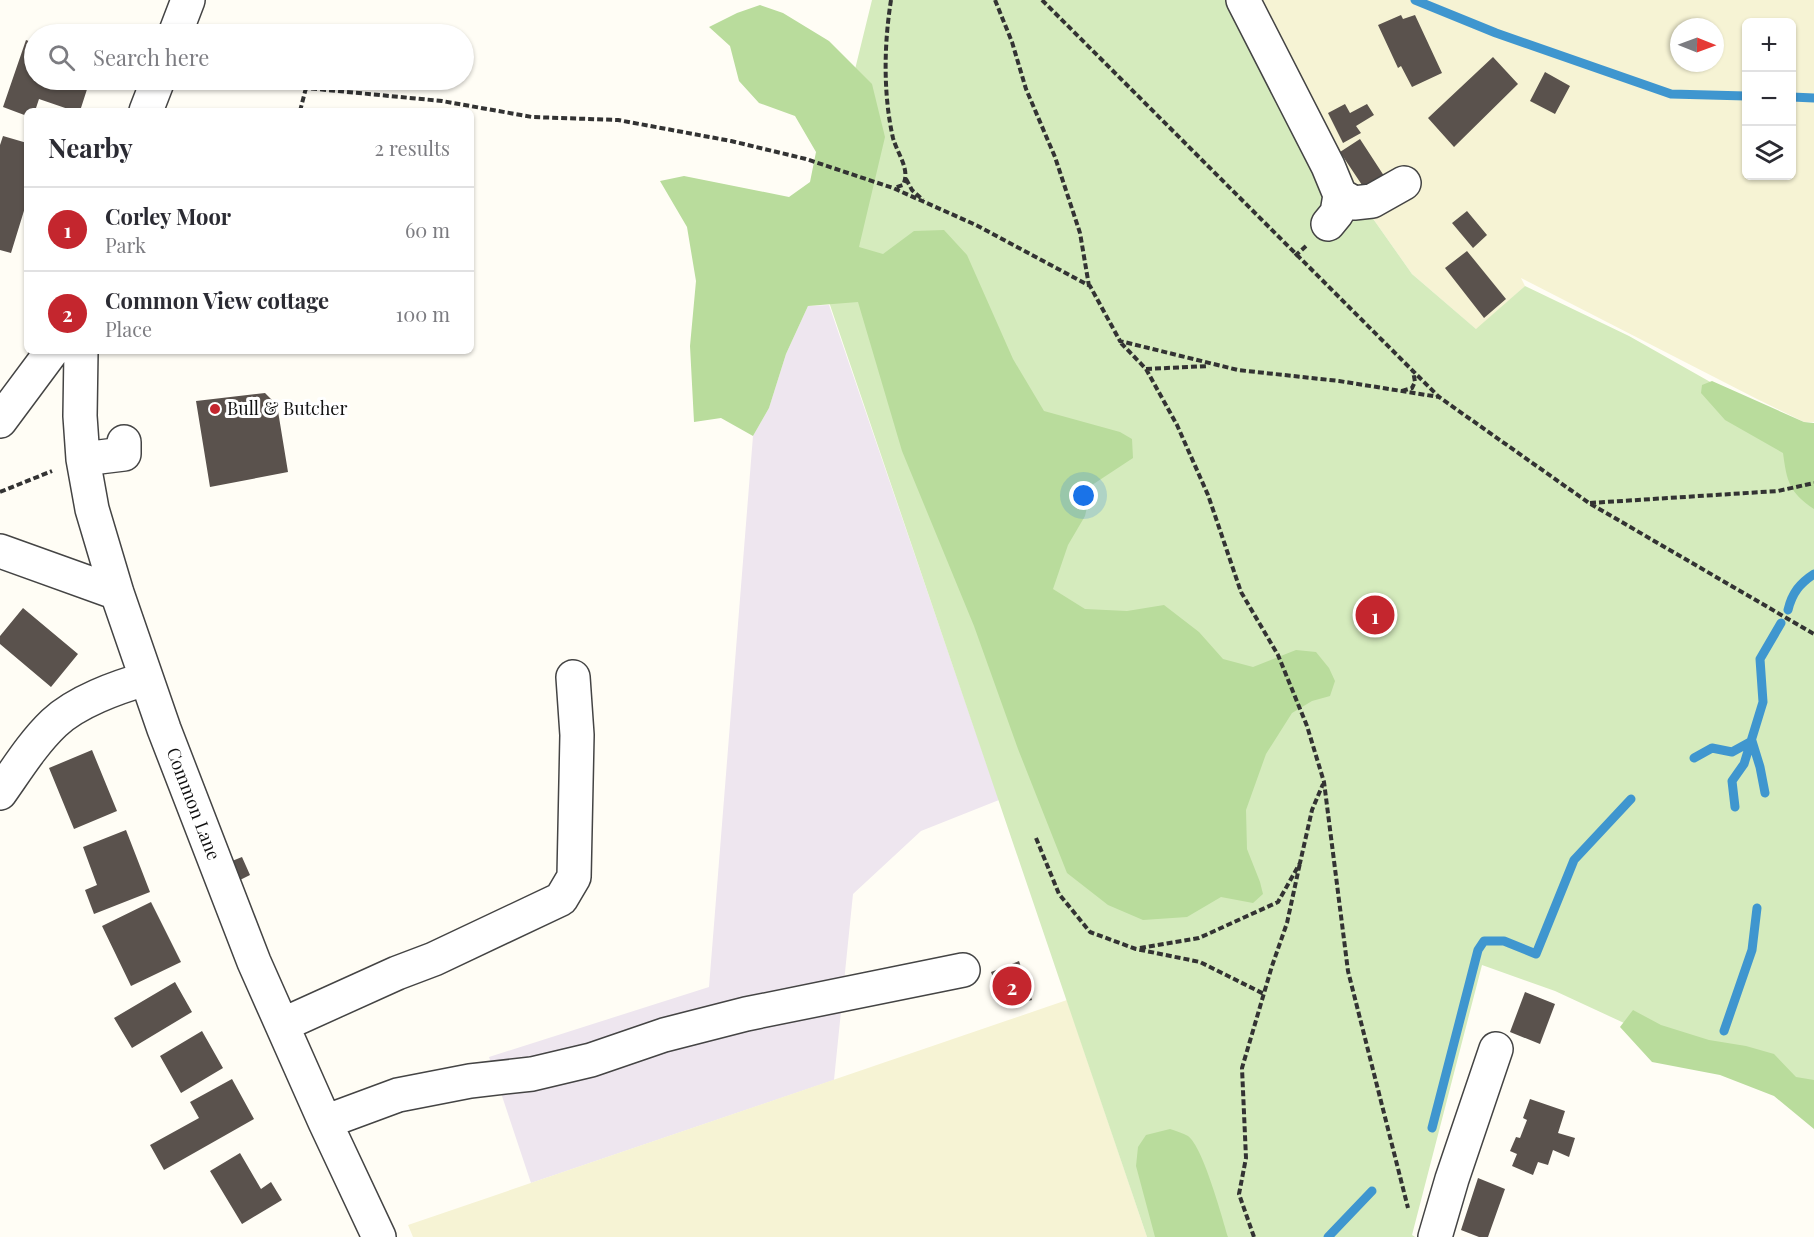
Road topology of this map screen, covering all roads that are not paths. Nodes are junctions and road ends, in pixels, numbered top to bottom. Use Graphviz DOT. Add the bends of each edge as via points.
graph roads {
  1 [pos="188,0"];
  2 [pos="1243,0"];
  3 [pos="179,24"];
  4 [pos="154,90"];
  5 [pos="147,108"];
  6 [pos="1404,183"];
  7 [pos="50,354"];
  8 [pos="81,354"];
  9 [pos="0,421"];
  10 [pos="124,441"];
  11 [pos="83,459"];
  12 [pos="0,551"];
  13 [pos="117,594"];
  14 [pos="573,677"];
  15 [pos="146,679"];
  16 [pos="0,794"];
  17 [pos="963,970"];
  18 [pos="282,1025"];
  19 [pos="1496,1049"];
  20 [pos="325,1122"];
  21 [pos="379,1237"];
  22 [pos="1435,1237"];
  1 -- 3 [label="street"];
  2 -- 6 [label="street" via="1328,166 1334,209 1372,201"];
  4 -- 5 [label="street"];
  7 -- 9 [label="street"];
  8 -- 11 [label="street, Common Lane"];
  10 -- 11 [label="street" via="124,454"];
  11 -- 13 [label="street, Common Lane" via="92,509"];
  12 -- 13 [label="street"];
  13 -- 15 [label="street, Common Lane"];
  14 -- 18 [label="street" via="577,735 574,877 561,899"];
  15 -- 16 [label="street" via="77,706 55,721"];
  15 -- 18 [label="street, Common Lane" via="254,962"];
  17 -- 20 [label="street" via="746,1014 532,1074 398,1095"];
  18 -- 20 [label="street, Common Lane"];
  19 -- 22 [label="street"];
  20 -- 21 [label="street, Common Lane"];
}
